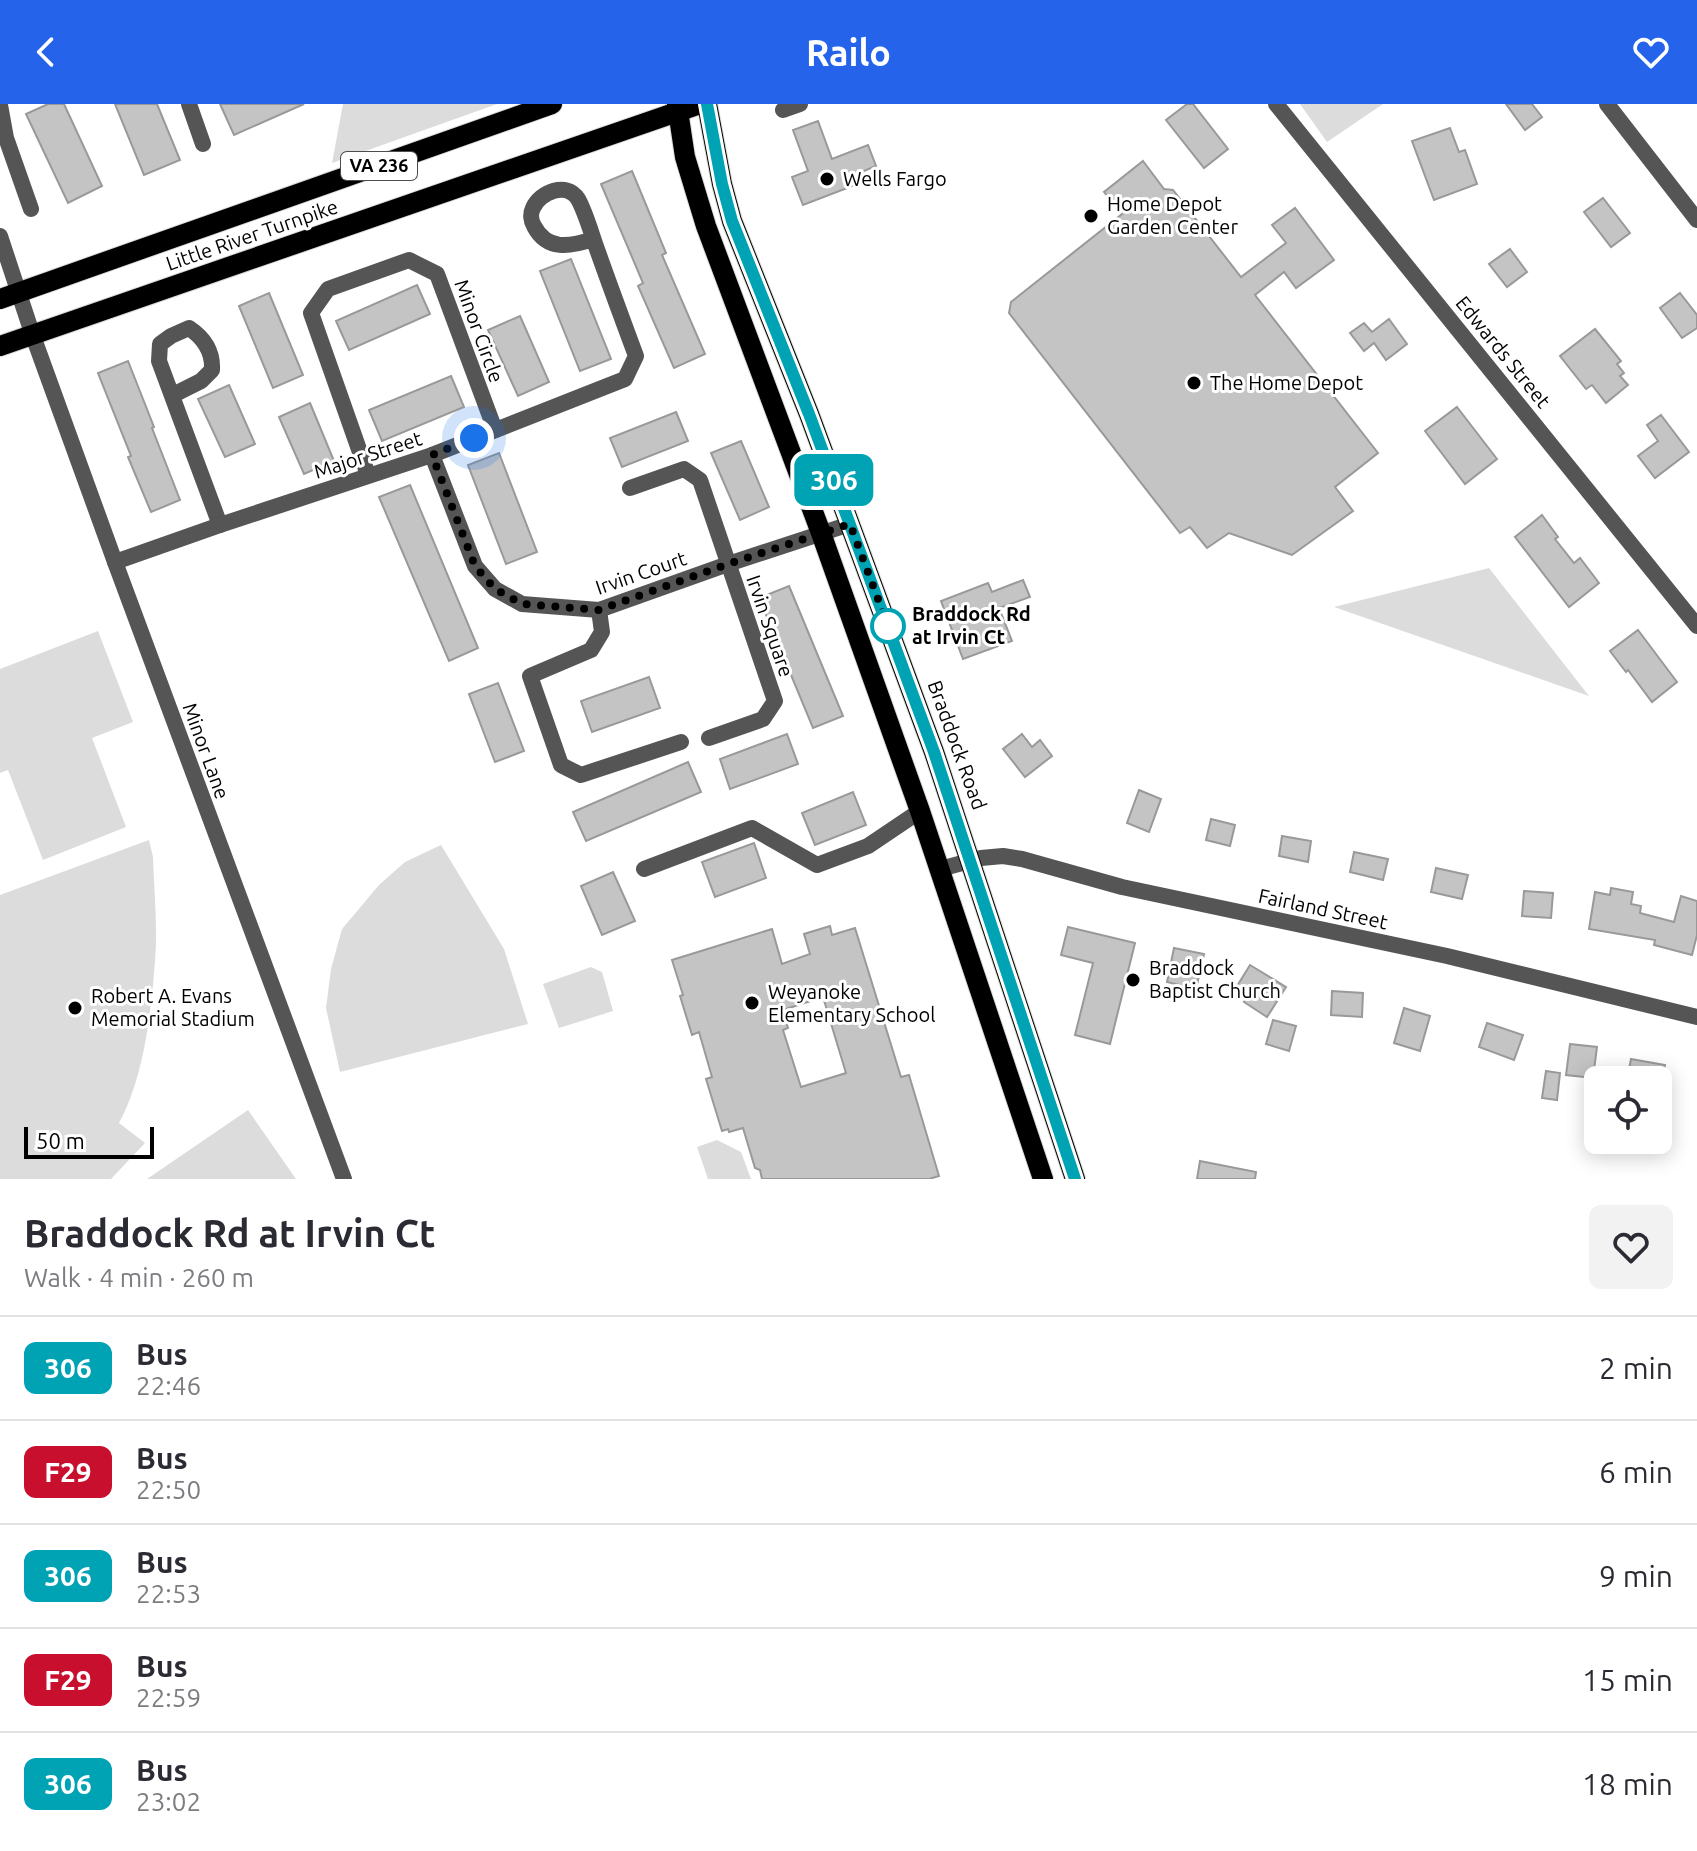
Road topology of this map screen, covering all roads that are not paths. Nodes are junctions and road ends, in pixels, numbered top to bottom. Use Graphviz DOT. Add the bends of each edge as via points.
graph roads {
  1 [pos="189,104"];
  2 [pos="552,104"];
  3 [pos="700,104"];
  4 [pos="707,104"];
  5 [pos="800,104"];
  6 [pos="1276,104"];
  7 [pos="1607,104"];
  8 [pos="0,105"];
  9 [pos="677,108"];
  10 [pos="783,110"];
  11 [pos="203,144"];
  12 [pos="31,209"];
  13 [pos="1697,220"];
  14 [pos="0,236"];
  15 [pos="593,239"];
  16 [pos="9,296"];
  17 [pos="33,336"];
  18 [pos="0,346"];
  19 [pos="173,395"];
  20 [pos="495,430"];
  21 [pos="432,455"];
  22 [pos="368,475"];
  23 [pos="630,488"];
  24 [pos="850,524"];
  25 [pos="220,525"];
  26 [pos="821,533"];
  27 [pos="115,562"];
  28 [pos="728,564"];
  29 [pos="599,610"];
  30 [pos="1697,626"];
  31 [pos="709,738"];
  32 [pos="681,742"];
  33 [pos="920,811"];
  34 [pos="971,860"];
  35 [pos="644,869"];
  36 [pos="940,869"];
  37 [pos="1697,1017"];
  38 [pos="344,1179"];
  39 [pos="1043,1179"];
  40 [pos="1075,1179"];
  1 -- 11 [label="street"];
  2 -- 16 [label="main road, Little River Turnpike / VA 236"];
  3 -- 9 [label="main road, Little River Turnpike / VA 236"];
  4 -- 24 [label="main road, Braddock Road" via="732,221"];
  5 -- 10 [label="street"];
  6 -- 30 [label="street, Edwards Street"];
  7 -- 13 [label="street"];
  8 -- 12 [label="street"];
  9 -- 17 [label="main road, Little River Turnpike / VA 236"];
  9 -- 26 [label="main road" via="706,226"];
  14 -- 16 [label="street, Minor Lane"];
  15 -- 20 [label="street, Major Street" via="636,356 625,379"];
  16 -- 17 [label="street, Minor Lane"];
  17 -- 18 [label="main road, Little River Turnpike / VA 236"];
  17 -- 27 [label="street, Minor Lane"];
  19 -- 25 [label="street"];
  20 -- 21 [label="street, Major Street"];
  20 -- 22 [label="street, Minor Circle" via="437,274 409,260 328,289 311,313"];
  21 -- 22 [label="street, Major Street"];
  21 -- 29 [label="street, Irvin Court" via="475,566 495,589 522,604"];
  22 -- 25 [label="street, Major Street"];
  23 -- 28 [label="street, Irvin Square" via="684,469 700,480"];
  24 -- 26 [label="street, Irvin Court"];
  24 -- 34 [label="main road, Braddock Road"];
  25 -- 27 [label="street, Major Street"];
  26 -- 28 [label="street, Irvin Court"];
  26 -- 33 [label="main road"];
  27 -- 38 [label="street, Minor Lane"];
  28 -- 29 [label="street, Irvin Court"];
  28 -- 31 [label="street, Irvin Square" via="775,701 763,719"];
  29 -- 32 [label="street" via="602,632 591,650 530,676 561,765 581,775"];
  33 -- 35 [label="street" via="868,846 817,865 752,828"];
  33 -- 36 [label="main road"];
  34 -- 36 [label="street, Fairland Street"];
  34 -- 37 [label="street, Fairland Street" via="1022,859 1122,887 1447,956"];
  34 -- 40 [label="main road, Braddock Road"];
  36 -- 39 [label="main road"];
}
